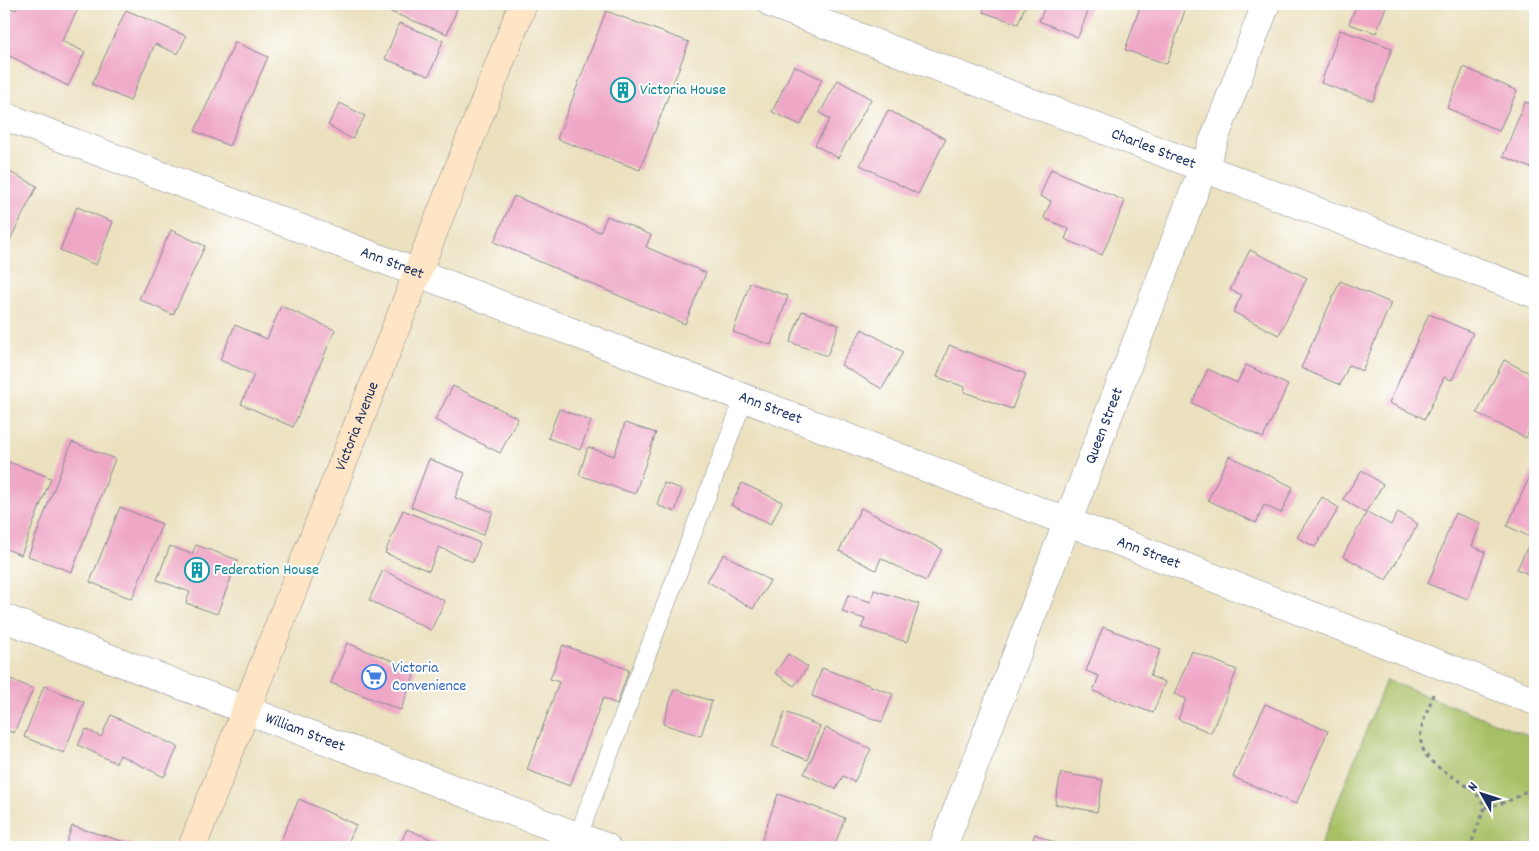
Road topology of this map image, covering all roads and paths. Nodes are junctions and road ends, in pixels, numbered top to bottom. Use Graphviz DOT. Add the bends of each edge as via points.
graph roads {
  1 [pos="523,4"];
  2 [pos="772,4"];
  3 [pos="1266,4"];
  4 [pos="4,116"];
  5 [pos="1203,167"];
  6 [pos="418,273"];
  7 [pos="1535,294"];
  8 [pos="744,398"];
  9 [pos="1067,522"];
  10 [pos="4,618"];
  11 [pos="1433,693"];
  12 [pos="1535,701"];
  13 [pos="245,709"];
  14 [pos="1535,782"];
  15 [pos="1485,807"];
  16 [pos="578,836"];
  17 [pos="192,847"];
  18 [pos="606,847"];
  19 [pos="943,847"];
  20 [pos="1470,847"];
  1 -- 6 [label="street, Victoria Avenue"];
  2 -- 5 [label="street, Charles Street"];
  3 -- 5 [label="street, Queen Street"];
  4 -- 6 [label="street, Ann Street"];
  5 -- 7 [label="street, Charles Street"];
  5 -- 9 [label="street, Queen Street"];
  6 -- 8 [label="street, Ann Street"];
  6 -- 13 [label="street, Victoria Avenue"];
  8 -- 9 [label="street, Ann Street"];
  8 -- 16 [label="lane"];
  9 -- 12 [label="street, Ann Street"];
  9 -- 19 [label="street, Queen Street"];
  10 -- 13 [label="street, William Street"];
  11 -- 15 [label="path" via="1421,731 1422,746 1434,764 1476,794"];
  13 -- 16 [label="street, William Street"];
  13 -- 17 [label="street, Victoria Avenue"];
  14 -- 15 [label="path" via="1508,801"];
  15 -- 20 [label="path"];
  16 -- 18 [label="street, William Street"];
}
